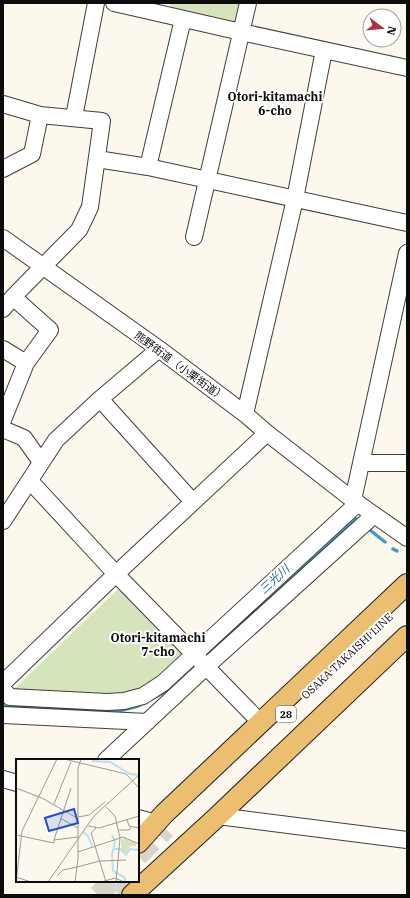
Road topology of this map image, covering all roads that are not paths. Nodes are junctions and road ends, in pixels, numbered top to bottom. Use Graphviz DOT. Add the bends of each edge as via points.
graph roads {
  1 [pos="96,3"];
  2 [pos="114,3"];
  3 [pos="248,3"];
  4 [pos="166,9"];
  5 [pos="183,19"];
  6 [pos="241,32"];
  7 [pos="324,50"];
  8 [pos="407,68"];
  9 [pos="3,104"];
  10 [pos="40,115"];
  11 [pos="74,117"];
  12 [pos="97,159"];
  13 [pos="148,167"];
  14 [pos="3,169"];
  15 [pos="206,180"];
  16 [pos="295,199"];
  17 [pos="407,223"];
  18 [pos="194,237"];
  19 [pos="3,238"];
  20 [pos="407,253"];
  21 [pos="43,267"];
  22 [pos="13,297"];
  23 [pos="3,309"];
  24 [pos="3,349"];
  25 [pos="159,349"];
  26 [pos="26,363"];
  27 [pos="100,398"];
  28 [pos="245,414"];
  29 [pos="3,420"];
  30 [pos="3,429"];
  31 [pos="267,433"];
  32 [pos="41,462"];
  33 [pos="362,463"];
  34 [pos="407,463"];
  35 [pos="30,481"];
  36 [pos="193,502"];
  37 [pos="355,502"];
  38 [pos="5,513"];
  39 [pos="374,515"];
  40 [pos="407,538"];
  41 [pos="116,574"];
  42 [pos="407,584"];
  43 [pos="407,600"];
  44 [pos="407,624"];
  45 [pos="407,636"];
  46 [pos="200,660"];
  47 [pos="3,683"];
  48 [pos="3,690"];
  49 [pos="3,715"];
  50 [pos="146,722"];
  51 [pos="261,723"];
  52 [pos="107,759"];
  53 [pos="3,779"];
  54 [pos="16,783"];
  55 [pos="218,816"];
  56 [pos="159,828"];
  57 [pos="407,840"];
  58 [pos="139,842"];
  59 [pos="125,882"];
  60 [pos="124,895"];
  61 [pos="132,895"];
  1 -- 11 [label="street"];
  2 -- 4 [label="street"];
  3 -- 6 [label="street"];
  4 -- 5 [label="street"];
  5 -- 6 [label="street"];
  5 -- 13 [label="street"];
  6 -- 7 [label="street"];
  6 -- 15 [label="street"];
  7 -- 8 [label="street"];
  7 -- 16 [label="street"];
  9 -- 10 [label="street"];
  10 -- 11 [label="street"];
  10 -- 14 [label="street" via="32,154"];
  11 -- 12 [label="street" via="102,120"];
  12 -- 13 [label="street"];
  12 -- 21 [label="street" via="90,207 79,230"];
  13 -- 15 [label="street"];
  15 -- 16 [label="street"];
  15 -- 18 [label="street"];
  16 -- 17 [label="street"];
  16 -- 28 [label="street"];
  19 -- 21 [label="street, 熊野街道（小栗街道）"];
  20 -- 33 [label="street"];
  21 -- 22 [label="street"];
  21 -- 25 [label="street, 熊野街道（小栗街道）"];
  22 -- 23 [label="street"];
  22 -- 26 [label="street" via="50,330"];
  24 -- 26 [label="street"];
  25 -- 27 [label="street"];
  25 -- 28 [label="street, 熊野街道（小栗街道）"];
  26 -- 29 [label="street"];
  27 -- 32 [label="street" via="56,440"];
  27 -- 36 [label="street"];
  28 -- 31 [label="street, 熊野街道（小栗街道）"];
  30 -- 32 [label="street" via="24,438"];
  31 -- 36 [label="street"];
  31 -- 37 [label="street, 熊野街道（小栗街道）"];
  32 -- 35 [label="street"];
  33 -- 34 [label="street"];
  33 -- 37 [label="street"];
  35 -- 38 [label="street"];
  35 -- 41 [label="street"];
  36 -- 41 [label="street"];
  37 -- 39 [label="street, 熊野街道（小栗街道）"];
  37 -- 46 [label="street"];
  39 -- 40 [label="street, 熊野街道（小栗街道）"];
  39 -- 46 [label="street"];
  41 -- 46 [label="street"];
  41 -- 47 [label="street"];
  42 -- 51 [label="main road"];
  43 -- 56 [label="main road, OSAKA TAKAISHI LINE / 28"];
  44 -- 56 [label="main road, OSAKA TAKAISHI LINE / 28"];
  45 -- 55 [label="main road"];
  46 -- 48 [label="street" via="143,696 124,701 10,697"];
  46 -- 50 [label="street"];
  46 -- 51 [label="street"];
  49 -- 50 [label="street"];
  50 -- 52 [label="street"];
  51 -- 56 [label="main road"];
  53 -- 54 [label="street"];
  55 -- 57 [label="street"];
  55 -- 61 [label="main road"];
  56 -- 58 [label="main road"];
  59 -- 60 [label="main road"];
}
